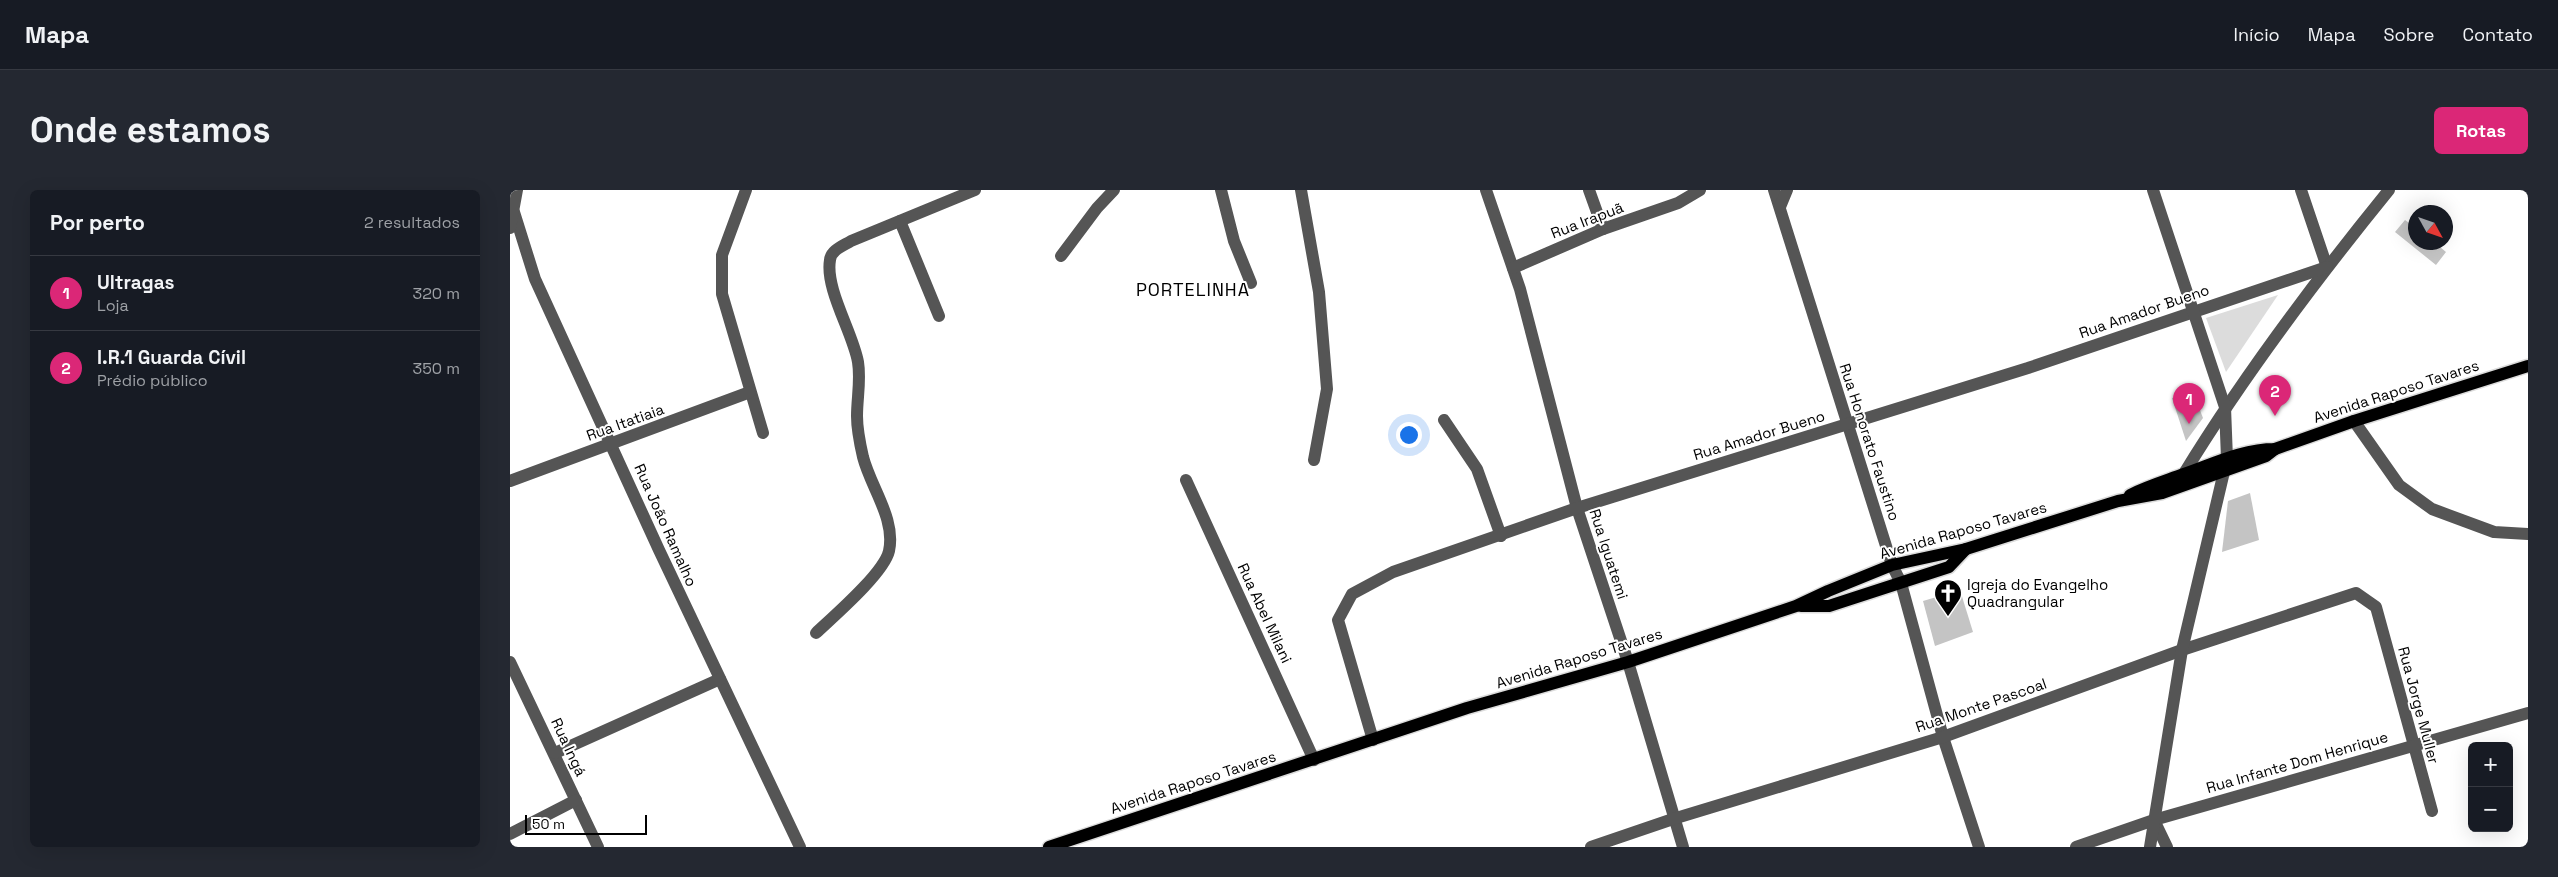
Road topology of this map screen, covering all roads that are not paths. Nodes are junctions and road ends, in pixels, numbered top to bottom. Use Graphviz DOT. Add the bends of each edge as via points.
graph roads {
  1 [pos="517,190"];
  2 [pos="746,190"];
  3 [pos="975,190"];
  4 [pos="1114,190"];
  5 [pos="1221,190"];
  6 [pos="1301,190"];
  7 [pos="1486,190"];
  8 [pos="1589,190"];
  9 [pos="1700,190"];
  10 [pos="1774,190"];
  11 [pos="1787,190"];
  12 [pos="2153,190"];
  13 [pos="2301,190"];
  14 [pos="2389,190"];
  15 [pos="1780,207"];
  16 [pos="514,212"];
  17 [pos="900,221"];
  18 [pos="510,228"];
  19 [pos="1603,229"];
  20 [pos="1061,256"];
  21 [pos="2327,266"];
  22 [pos="1513,268"];
  23 [pos="1251,283"];
  24 [pos="2193,311"];
  25 [pos="939,316"];
  26 [pos="2528,366"];
  27 [pos="750,392"];
  28 [pos="2225,407"];
  29 [pos="1444,420"];
  30 [pos="2354,421"];
  31 [pos="1848,424"];
  32 [pos="762,433"];
  33 [pos="612,444"];
  34 [pos="1314,460"];
  35 [pos="2225,465"];
  36 [pos="2183,475"];
  37 [pos="1186,480"];
  38 [pos="510,481"];
  39 [pos="2118,501"];
  40 [pos="1577,508"];
  41 [pos="2528,534"];
  42 [pos="1501,536"];
  43 [pos="1966,549"];
  44 [pos="1892,565"];
  45 [pos="1901,583"];
  46 [pos="1796,606"];
  47 [pos="2376,607"];
  48 [pos="816,633"];
  49 [pos="2182,650"];
  50 [pos="510,662"];
  51 [pos="1628,662"];
  52 [pos="720,679"];
  53 [pos="2528,713"];
  54 [pos="1943,737"];
  55 [pos="1373,740"];
  56 [pos="2414,746"];
  57 [pos="555,753"];
  58 [pos="1314,760"];
  59 [pos="576,800"];
  60 [pos="2432,811"];
  61 [pos="1673,819"];
  62 [pos="2154,820"];
  63 [pos="510,834"];
  64 [pos="598,847"];
  65 [pos="800,847"];
  66 [pos="1049,847"];
  67 [pos="1591,847"];
  68 [pos="1683,847"];
  69 [pos="1979,847"];
  70 [pos="2076,847"];
  71 [pos="2150,847"];
  72 [pos="2167,847"];
  1 -- 16 [label="street"];
  2 -- 27 [label="street" via="722,255 722,294"];
  3 -- 17 [label="street"];
  4 -- 20 [label="street"];
  5 -- 23 [label="street" via="1234,241"];
  6 -- 34 [label="street" via="1319,292 1327,389"];
  7 -- 22 [label="street, Rua Iguatemi"];
  8 -- 19 [label="street"];
  9 -- 19 [label="street, Rua Irapuã" via="1678,203"];
  10 -- 15 [label="street, Rua Honorato Faustino"];
  11 -- 15 [label="street"];
  12 -- 24 [label="street"];
  13 -- 21 [label="street"];
  14 -- 21 [label="street"];
  15 -- 31 [label="street, Rua Honorato Faustino"];
  16 -- 18 [label="street"];
  16 -- 33 [label="street, Rua João Ramalho" via="535,278"];
  17 -- 25 [label="street"];
  17 -- 48 [label="street" via="851,241 834,251 830,258 829,273 858,361 857,417 864,458 891,530 891,543 880,569"];
  19 -- 22 [label="street, Rua Irapuã"];
  21 -- 24 [label="street, Rua Amador Bueno"];
  21 -- 28 [label="street"];
  22 -- 40 [label="street, Rua Iguatemi"];
  24 -- 28 [label="street"];
  24 -- 31 [label="street, Rua Amador Bueno" via="2028,368"];
  26 -- 30 [label="main road, Avenida Raposo Tavares"];
  27 -- 32 [label="street"];
  27 -- 33 [label="street, Rua Itatiaia"];
  28 -- 35 [label="street"];
  28 -- 36 [label="street"];
  29 -- 42 [label="street" via="1477,469"];
  30 -- 35 [label="main road, Avenida Raposo Tavares" via="2275,449 2266,456"];
  30 -- 41 [label="street" via="2399,485 2432,509 2494,532"];
  31 -- 40 [label="street, Rua Amador Bueno"];
  31 -- 44 [label="street, Rua Honorato Faustino"];
  33 -- 38 [label="street, Rua Itatiaia"];
  33 -- 52 [label="street, Rua João Ramalho"];
  35 -- 36 [label="main road, Avenida Raposo Tavares"];
  35 -- 39 [label="main road, Avenida Raposo Tavares" via="2162,493"];
  35 -- 49 [label="street"];
  36 -- 39 [label="main road, Avenida Raposo Tavares" via="2149,485"];
  37 -- 58 [label="street, Rua Abel Milani"];
  39 -- 43 [label="main road, Avenida Raposo Tavares"];
  40 -- 42 [label="street, Rua Amador Bueno"];
  40 -- 51 [label="street, Rua Iguatemi"];
  42 -- 55 [label="street, Rua Amador Bueno" via="1392,572 1352,594 1338,620"];
  43 -- 44 [label="main road, Avenida Raposo Tavares"];
  43 -- 45 [label="main road" via="1949,567"];
  44 -- 45 [label="street, Rua Honorato Faustino"];
  44 -- 46 [label="main road, Avenida Raposo Tavares"];
  45 -- 46 [label="main road" via="1828,606"];
  45 -- 54 [label="street, Rua Honorato Faustino"];
  46 -- 51 [label="main road, Avenida Raposo Tavares"];
  47 -- 49 [label="street, Rua Monte Pascoal" via="2356,592"];
  47 -- 56 [label="street, Rua Jorge Muller"];
  49 -- 54 [label="street, Rua Monte Pascoal"];
  49 -- 62 [label="street"];
  50 -- 57 [label="street, Rua Ingá"];
  51 -- 55 [label="main road, Avenida Raposo Tavares" via="1467,708"];
  51 -- 61 [label="street, Rua Iguatemi"];
  52 -- 57 [label="street"];
  52 -- 65 [label="street, Rua João Ramalho"];
  53 -- 56 [label="street, Rua Infante Dom Henrique"];
  54 -- 61 [label="street, Rua Monte Pascoal"];
  54 -- 69 [label="street, Rua Honorato Faustino"];
  55 -- 58 [label="main road, Avenida Raposo Tavares"];
  56 -- 60 [label="street, Rua Jorge Muller"];
  56 -- 62 [label="street, Rua Infante Dom Henrique"];
  57 -- 59 [label="street, Rua Ingá"];
  58 -- 66 [label="main road, Avenida Raposo Tavares"];
  59 -- 63 [label="street"];
  59 -- 64 [label="street, Rua Ingá"];
  61 -- 67 [label="street, Rua Monte Pascoal"];
  61 -- 68 [label="street, Rua Iguatemi"];
  62 -- 70 [label="street, Rua Infante Dom Henrique"];
  62 -- 71 [label="street"];
  62 -- 72 [label="street"];
}
